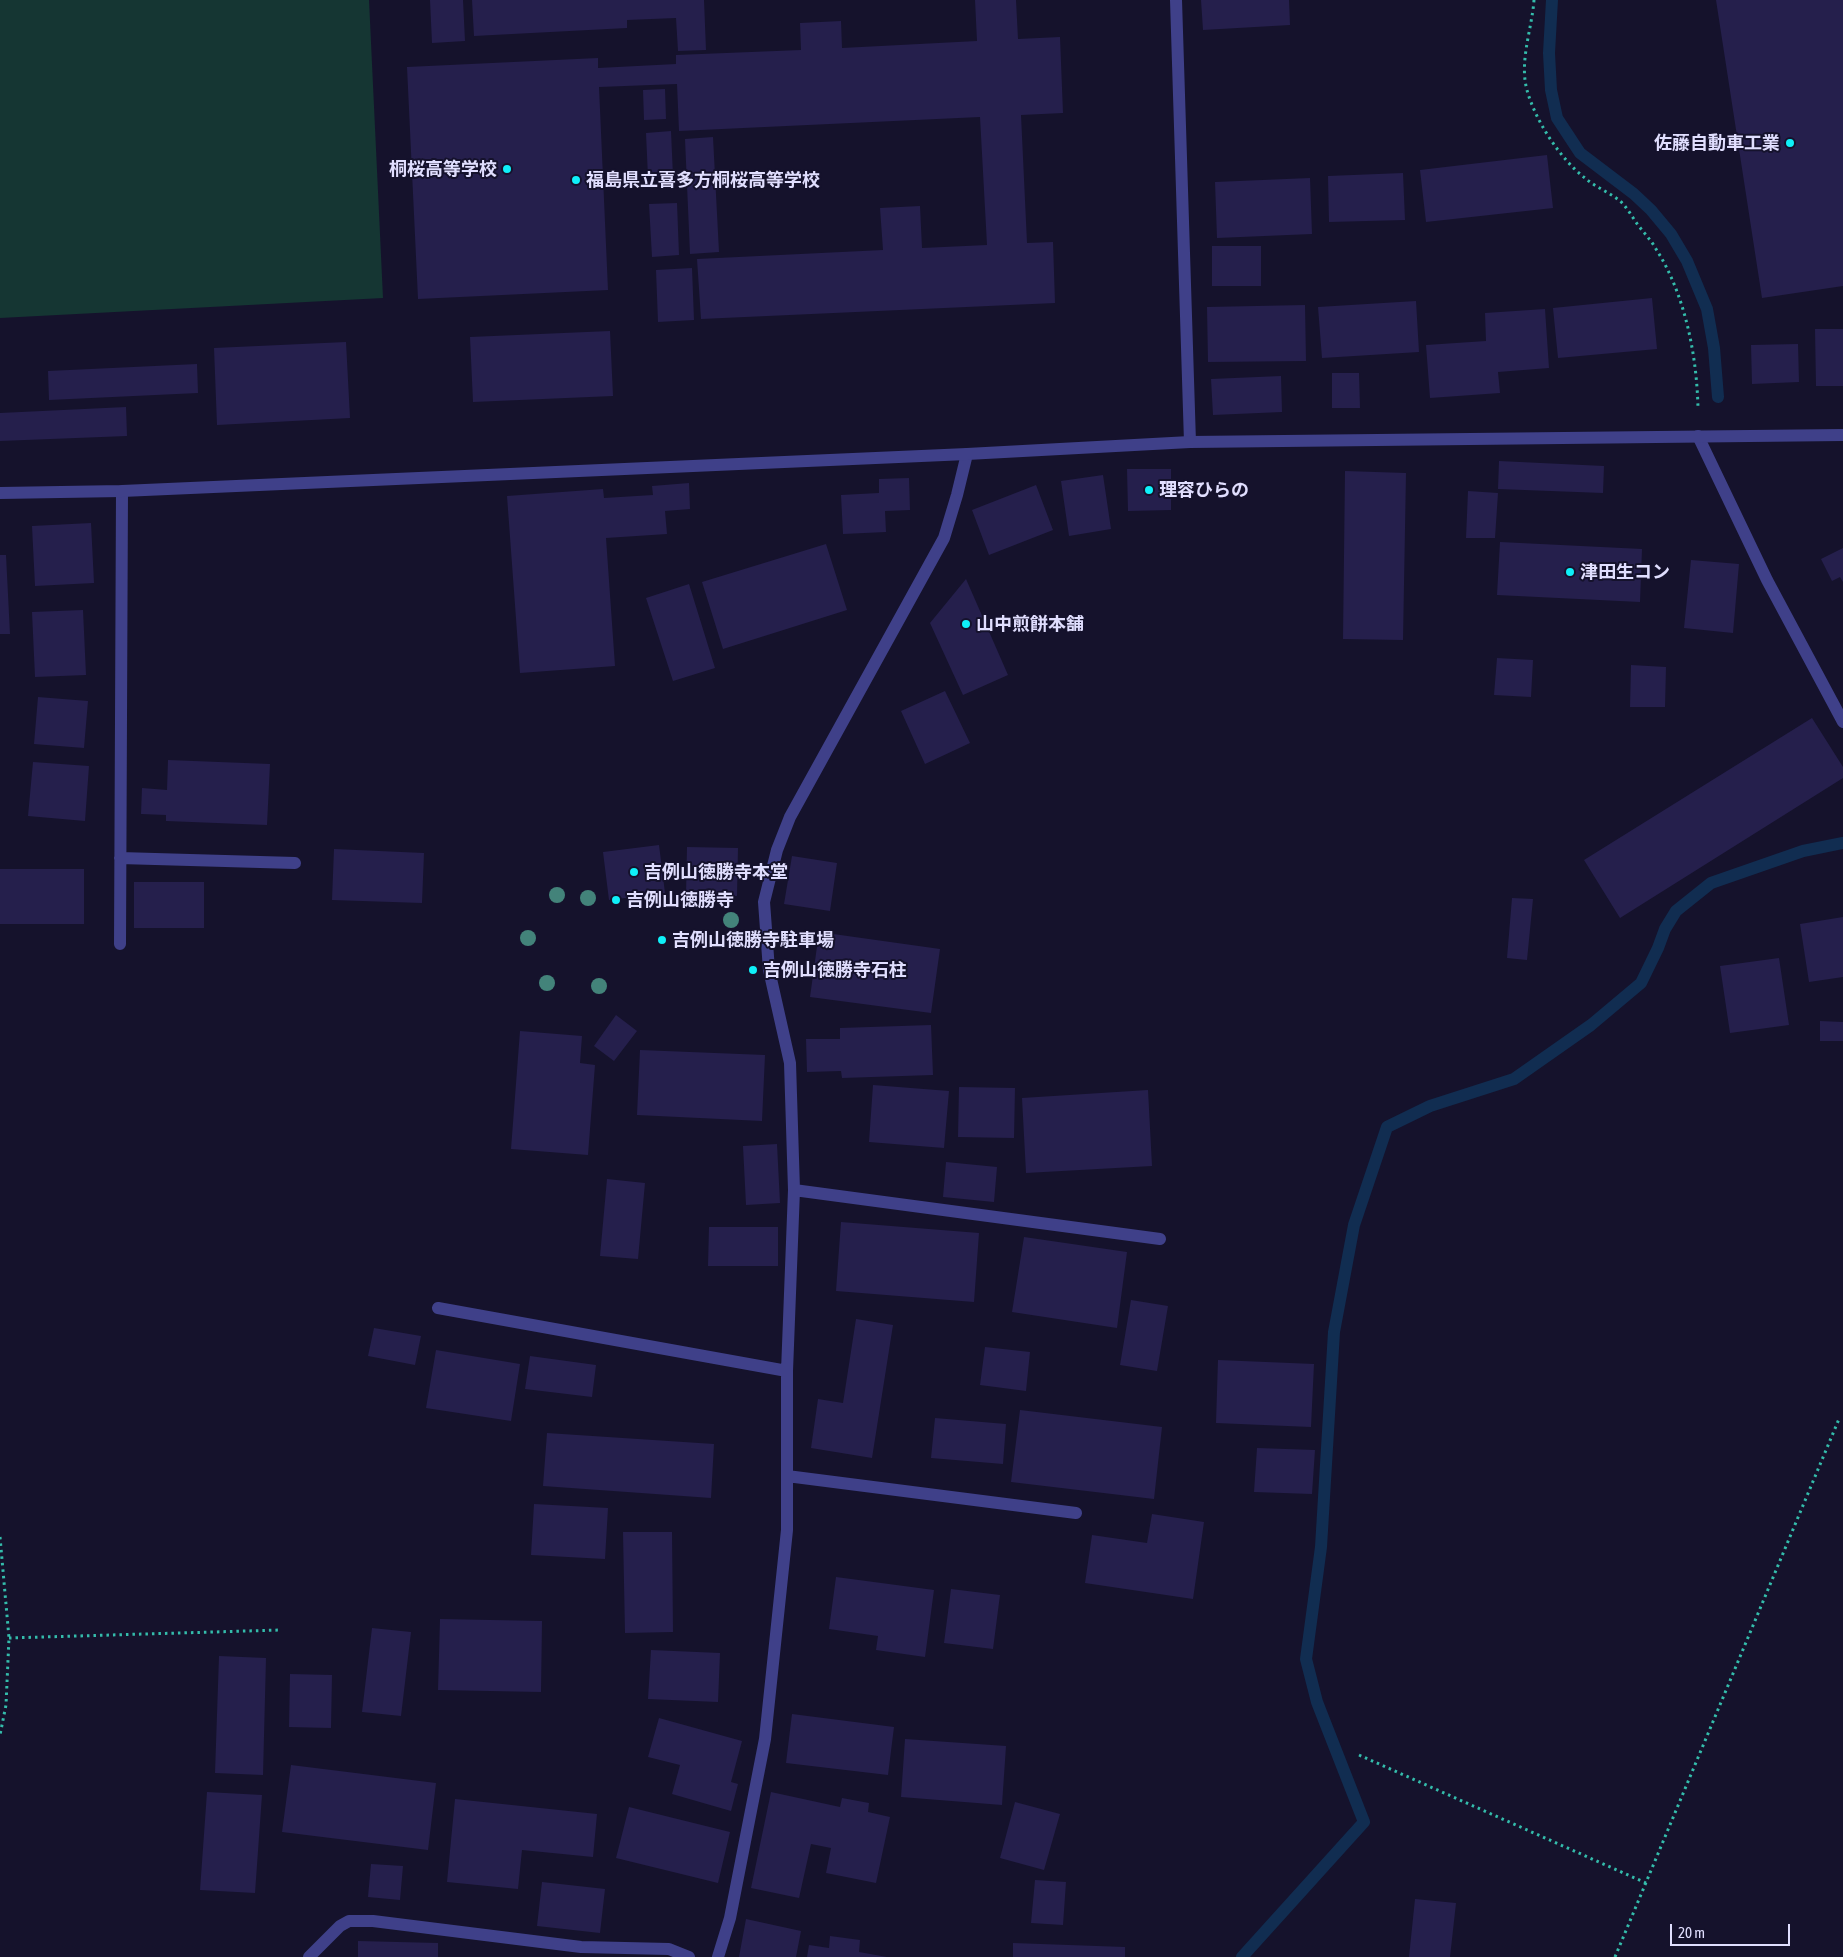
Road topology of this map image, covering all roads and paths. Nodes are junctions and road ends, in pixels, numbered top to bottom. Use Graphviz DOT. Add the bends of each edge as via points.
graph roads {
  1 [pos="1176,0"];
  2 [pos="1534,0"];
  3 [pos="1843,435"];
  4 [pos="1698,436"];
  5 [pos="1190,442"];
  6 [pos="967,454"];
  7 [pos="122,491"];
  8 [pos="0,493"];
  9 [pos="1843,722"];
  10 [pos="120,858"];
  11 [pos="295,863"];
  12 [pos="120,944"];
  13 [pos="794,1190"];
  14 [pos="1160,1239"];
  15 [pos="438,1308"];
  16 [pos="787,1371"];
  17 [pos="1839,1419"];
  18 [pos="787,1476"];
  19 [pos="1076,1513"];
  20 [pos="0,1537"];
  21 [pos="281,1630"];
  22 [pos="9,1638"];
  23 [pos="0,1735"];
  24 [pos="1359,1755"];
  25 [pos="1646,1883"];
  26 [pos="309,1957"];
  27 [pos="689,1957"];
  28 [pos="718,1957"];
  29 [pos="1615,1957"];
  1 -- 5 [label="street"];
  2 -- 4 [label="path" via="1525,74 1532,105 1570,164 1620,201 1657,249 1669,272 1686,320 1693,354"];
  3 -- 4 [label="street"];
  4 -- 5 [label="street"];
  4 -- 9 [label="street" via="1767,580"];
  5 -- 6 [label="street"];
  6 -- 7 [label="street"];
  6 -- 13 [label="street" via="944,538 790,816 777,850 764,902 769,970 790,1064"];
  7 -- 8 [label="street"];
  7 -- 10 [label="street"];
  10 -- 11 [label="street"];
  10 -- 12 [label="street"];
  13 -- 14 [label="street"];
  13 -- 16 [label="street"];
  15 -- 16 [label="street"];
  16 -- 18 [label="street"];
  17 -- 25 [label="path"];
  18 -- 19 [label="street"];
  18 -- 28 [label="street" via="787,1530 766,1739 730,1918"];
  20 -- 22 [label="path"];
  21 -- 22 [label="path"];
  22 -- 23 [label="path" via="6,1705"];
  24 -- 25 [label="path"];
  25 -- 29 [label="path"];
  26 -- 27 [label="street" via="340,1926 349,1921 373,1921 581,1947 669,1949"];
}
